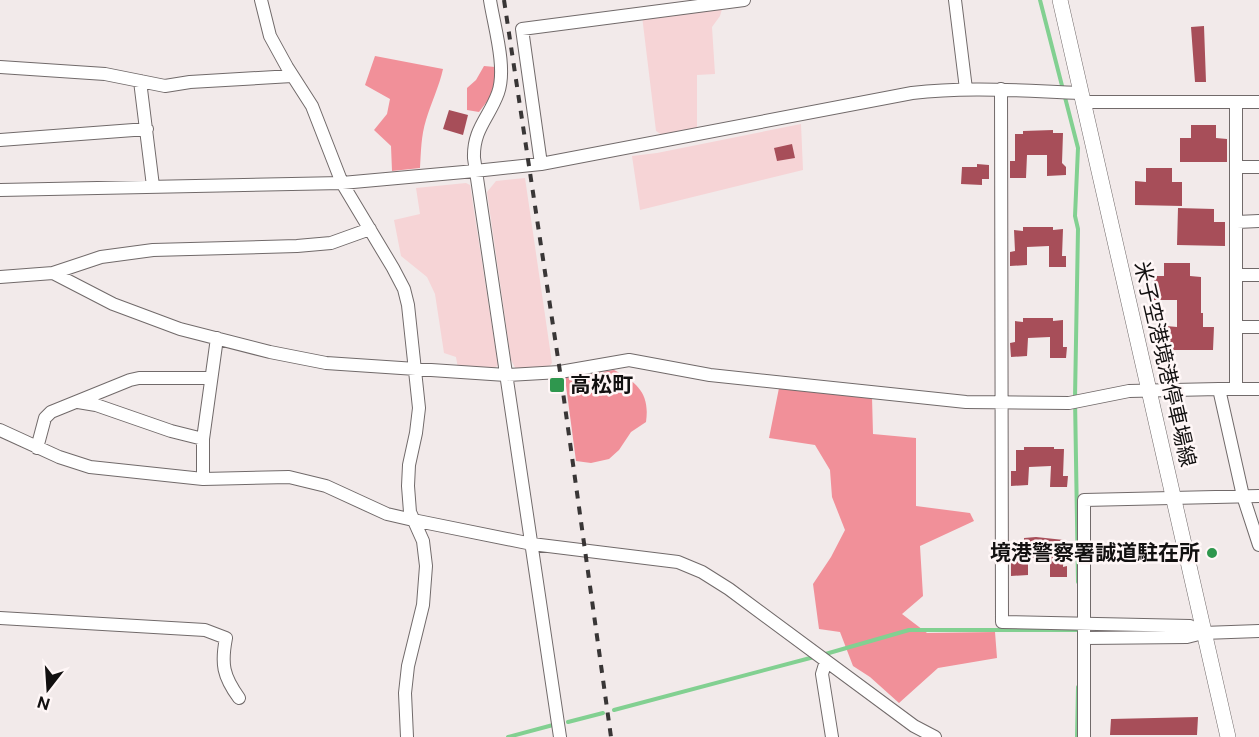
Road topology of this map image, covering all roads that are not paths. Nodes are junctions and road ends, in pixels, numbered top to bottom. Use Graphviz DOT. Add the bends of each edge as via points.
graph roads {
  1 [pos="261,0"];
  2 [pos="490,0"];
  3 [pos="744,0"];
  4 [pos="955,0"];
  5 [pos="1060,0"];
  6 [pos="660,5"];
  7 [pos="0,67"];
  8 [pos="292,76"];
  9 [pos="140,81"];
  10 [pos="966,89"];
  11 [pos="1001,89"];
  12 [pos="1082,97"];
  13 [pos="1236,102"];
  14 [pos="1259,102"];
  15 [pos="147,129"];
  16 [pos="0,140"];
  17 [pos="541,164"];
  18 [pos="1236,167"];
  19 [pos="1259,167"];
  20 [pos="475,171"];
  21 [pos="342,183"];
  22 [pos="153,186"];
  23 [pos="0,190"];
  24 [pos="1259,221"];
  25 [pos="1237,222"];
  26 [pos="370,229"];
  27 [pos="53,273"];
  28 [pos="1237,275"];
  29 [pos="1259,275"];
  30 [pos="0,278"];
  31 [pos="1238,327"];
  32 [pos="1259,327"];
  33 [pos="217,338"];
  34 [pos="415,369"];
  35 [pos="506,375"];
  36 [pos="211,378"];
  37 [pos="1219,389"];
  38 [pos="1236,389"];
  39 [pos="1259,389"];
  40 [pos="1149,390"];
  41 [pos="77,401"];
  42 [pos="1001,402"];
  43 [pos="0,430"];
  44 [pos="203,439"];
  45 [pos="37,448"];
  46 [pos="203,479"];
  47 [pos="1244,496"];
  48 [pos="1259,496"];
  49 [pos="1174,497"];
  50 [pos="413,520"];
  51 [pos="532,544"];
  52 [pos="1259,545"];
  53 [pos="0,618"];
  54 [pos="1084,624"];
  55 [pos="1259,632"];
  56 [pos="1203,633"];
  57 [pos="1085,638"];
  58 [pos="826,661"];
  59 [pos="239,698"];
  60 [pos="407,737"];
  61 [pos="560,737"];
  62 [pos="832,737"];
  63 [pos="935,737"];
  64 [pos="1084,737"];
  65 [pos="1228,737"];
  1 -- 8 [label="street" via="270,36"];
  2 -- 20 [label="street" via="502,73 498,93 474,144"];
  3 -- 6 [label="street"];
  4 -- 10 [label="street"];
  5 -- 12 [label="main road, 米子空港境港停車場線"];
  6 -- 17 [label="street" via="522,29"];
  7 -- 9 [label="street" via="105,74"];
  8 -- 9 [label="street" via="165,86"];
  8 -- 21 [label="street" via="312,106"];
  9 -- 15 [label="street"];
  10 -- 11 [label="street"];
  10 -- 17 [label="street" via="912,93"];
  11 -- 12 [label="street"];
  11 -- 42 [label="street"];
  12 -- 13 [label="street"];
  12 -- 40 [label="main road, 米子空港境港停車場線"];
  13 -- 14 [label="street"];
  13 -- 18 [label="street"];
  15 -- 16 [label="street"];
  15 -- 22 [label="street"];
  17 -- 20 [label="street"];
  18 -- 19 [label="street"];
  18 -- 25 [label="street"];
  20 -- 21 [label="street"];
  20 -- 35 [label="street"];
  21 -- 22 [label="street"];
  21 -- 26 [label="street"];
  22 -- 23 [label="street"];
  24 -- 25 [label="street"];
  25 -- 28 [label="street"];
  26 -- 27 [label="street" via="332,243 111,255"];
  26 -- 34 [label="street" via="404,290"];
  27 -- 30 [label="street"];
  27 -- 33 [label="street" via="146,317"];
  28 -- 29 [label="street"];
  28 -- 31 [label="street"];
  31 -- 32 [label="street"];
  31 -- 38 [label="street"];
  33 -- 34 [label="street" via="326,363"];
  33 -- 36 [label="street"];
  34 -- 35 [label="street"];
  34 -- 50 [label="street" via="419,408 408,486"];
  35 -- 42 [label="street" via="560,372 629,360 710,375 914,398"];
  35 -- 51 [label="street"];
  36 -- 41 [label="street" via="139,378"];
  36 -- 44 [label="street"];
  37 -- 38 [label="street"];
  37 -- 40 [label="street"];
  37 -- 47 [label="street"];
  38 -- 39 [label="street"];
  40 -- 42 [label="street" via="1069,403"];
  40 -- 49 [label="main road, 米子空港境港停車場線"];
  41 -- 44 [label="street"];
  41 -- 45 [label="street" via="45,418"];
  42 -- 54 [label="street" via="1002,622"];
  43 -- 45 [label="street"];
  44 -- 46 [label="street"];
  45 -- 46 [label="street" via="90,467"];
  46 -- 50 [label="street" via="290,477 326,486 387,514"];
  47 -- 48 [label="street"];
  47 -- 49 [label="street"];
  47 -- 52 [label="street"];
  49 -- 54 [label="street" via="1084,500"];
  49 -- 56 [label="main road, 米子空港境港停車場線"];
  50 -- 51 [label="street"];
  50 -- 60 [label="street" via="423,541 426,566 423,605 408,666"];
  51 -- 58 [label="street" via="678,562 729,589"];
  51 -- 61 [label="street"];
  53 -- 59 [label="street" via="205,630 226,638 222,660 228,682"];
  54 -- 56 [label="street" via="1190,626"];
  54 -- 57 [label="street"];
  55 -- 56 [label="street"];
  56 -- 57 [label="street" via="1187,637"];
  56 -- 65 [label="main road, 米子空港境港停車場線"];
  57 -- 64 [label="street"];
  58 -- 62 [label="street" via="822,674"];
  58 -- 63 [label="street"];
}
